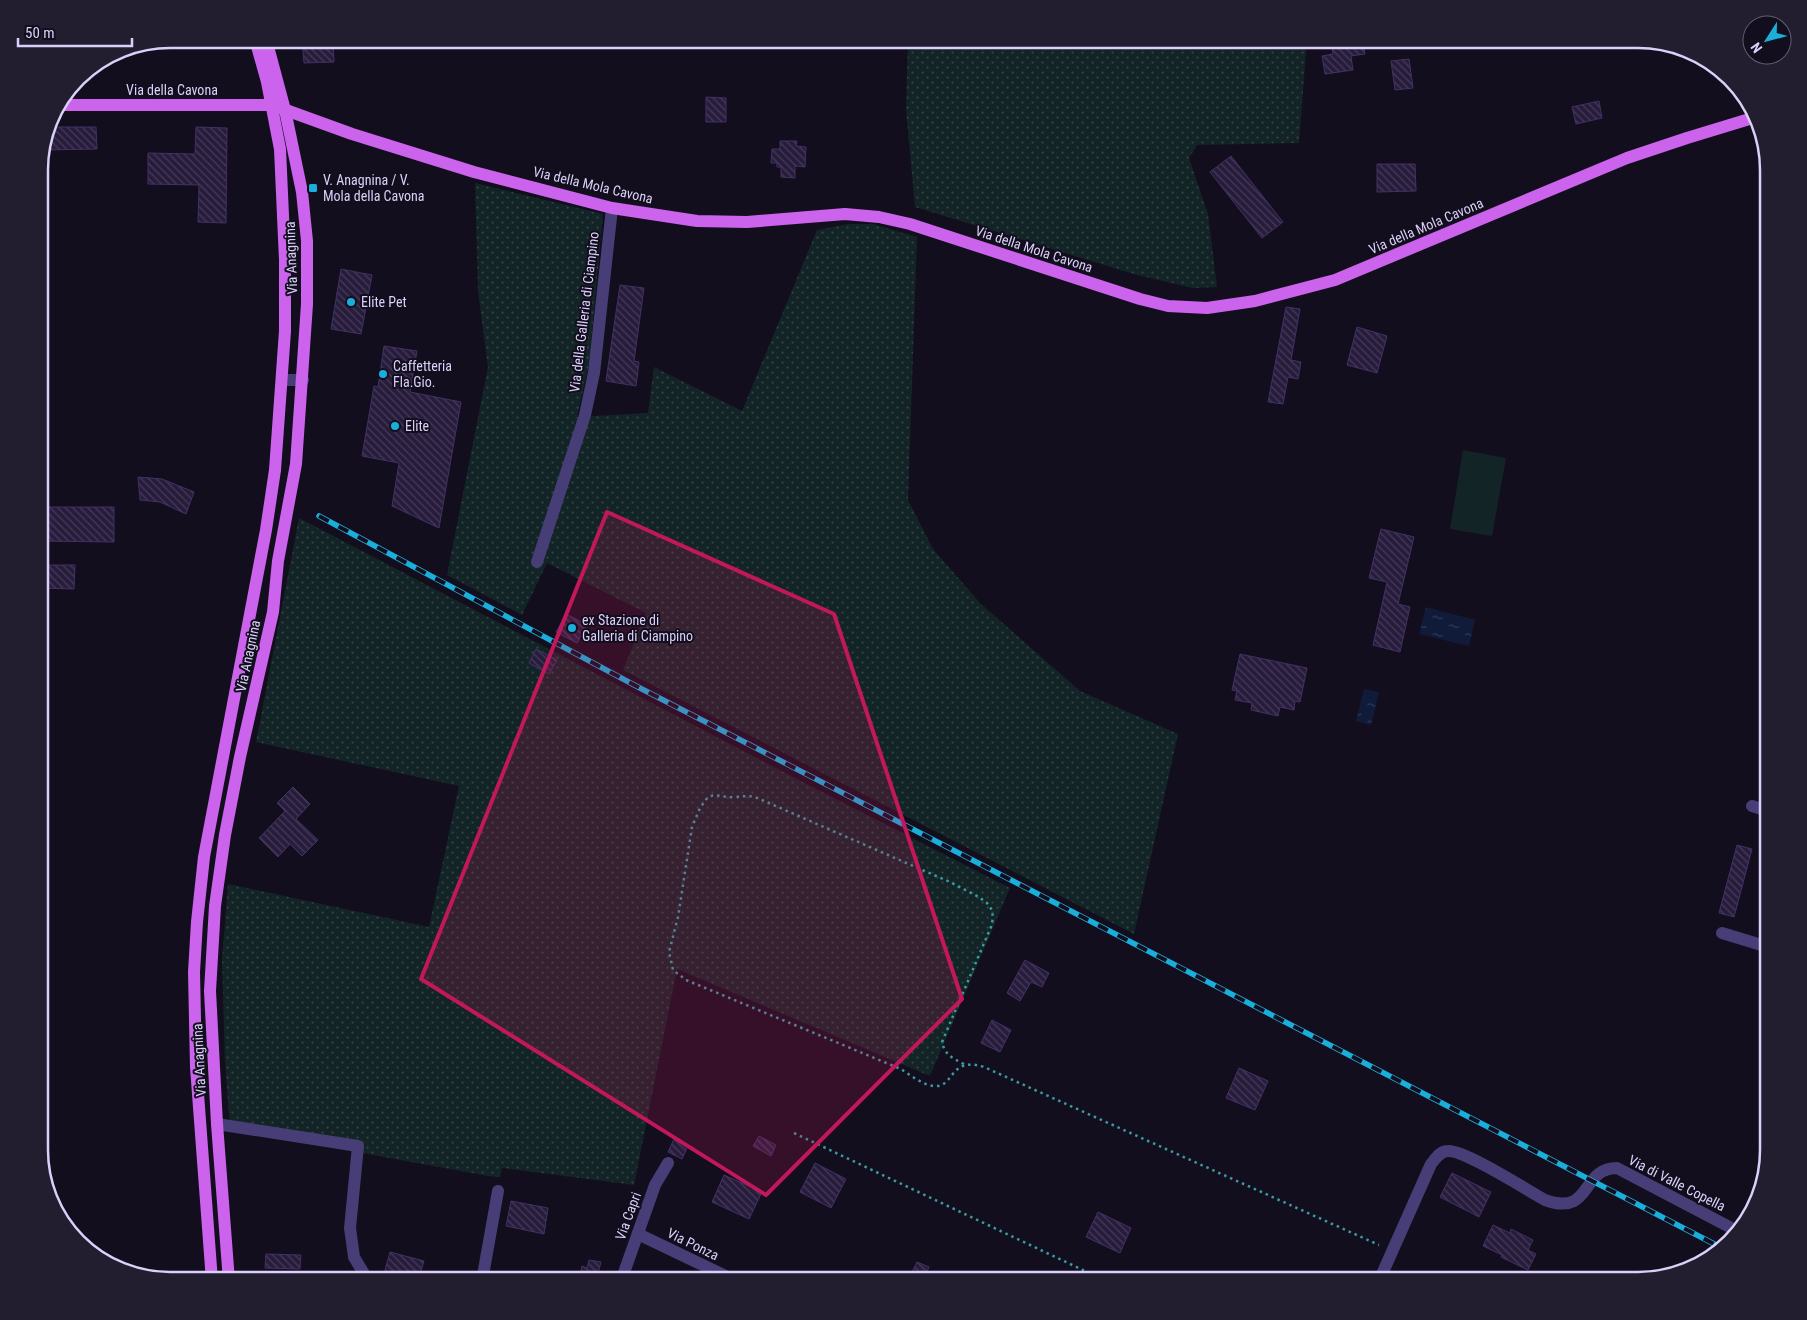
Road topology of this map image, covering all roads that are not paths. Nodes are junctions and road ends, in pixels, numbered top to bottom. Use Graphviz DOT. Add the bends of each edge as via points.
graph roads {
  1 [pos="257,48"];
  2 [pos="268,48"];
  3 [pos="66,105"];
  4 [pos="272,105"];
  5 [pos="285,110"];
  6 [pos="1748,119"];
  7 [pos="612,208"];
  8 [pos="283,380"];
  9 [pos="303,380"];
  10 [pos="537,562"];
  11 [pos="1752,806"];
  12 [pos="1760,808"];
  13 [pos="1722,933"];
  14 [pos="1760,945"];
  15 [pos="217,1124"];
  16 [pos="668,1163"];
  17 [pos="498,1191"];
  18 [pos="1731,1228"];
  19 [pos="638,1234"];
  20 [pos="211,1272"];
  21 [pos="228,1272"];
  22 [pos="362,1272"];
  23 [pos="484,1272"];
  24 [pos="623,1272"];
  25 [pos="717,1272"];
  26 [pos="1382,1272"];
  1 -- 4 [label="main road, Via Anagnina"];
  2 -- 5 [label="main road, Via Anagnina"];
  3 -- 4 [label="main road, Via della Cavona"];
  4 -- 5 [label="main road, Via della Cavona"];
  4 -- 8 [label="main road, Via Anagnina" via="280,149 285,260"];
  5 -- 7 [label="main road, Via della Mola Cavona" via="474,172"];
  5 -- 9 [label="main road, Via Anagnina" via="306,224 307,304"];
  6 -- 7 [label="main road, Via della Mola Cavona" via="1627,158 1335,280 1262,300 1206,308 1180,308 1140,299 910,224 879,217 845,214 764,221 697,221"];
  7 -- 10 [label="street, Via della Galleria di Ciampino" via="594,373 585,416"];
  8 -- 9 [label="street"];
  8 -- 20 [label="main road, Via Anagnina" via="273,488 204,857 197,922 194,993 196,1067"];
  9 -- 15 [label="main road, Via Anagnina" via="296,464 278,561 273,612 240,757 217,880 210,991"];
  11 -- 12 [label="street"];
  13 -- 14 [label="street"];
  15 -- 21 [label="main road, Via Anagnina"];
  15 -- 22 [label="street" via="358,1146 350,1228 354,1257"];
  16 -- 19 [label="street, Via Capri" via="655,1185"];
  17 -- 23 [label="street"];
  18 -- 26 [label="street, Via di Valle Copella" via="1617,1168 1607,1168 1599,1173 1580,1197 1568,1204 1557,1205 1463,1154 1448,1150 1438,1154 1431,1164"];
  19 -- 24 [label="street, Via Capri"];
  19 -- 25 [label="street, Via Ponza"];
}
